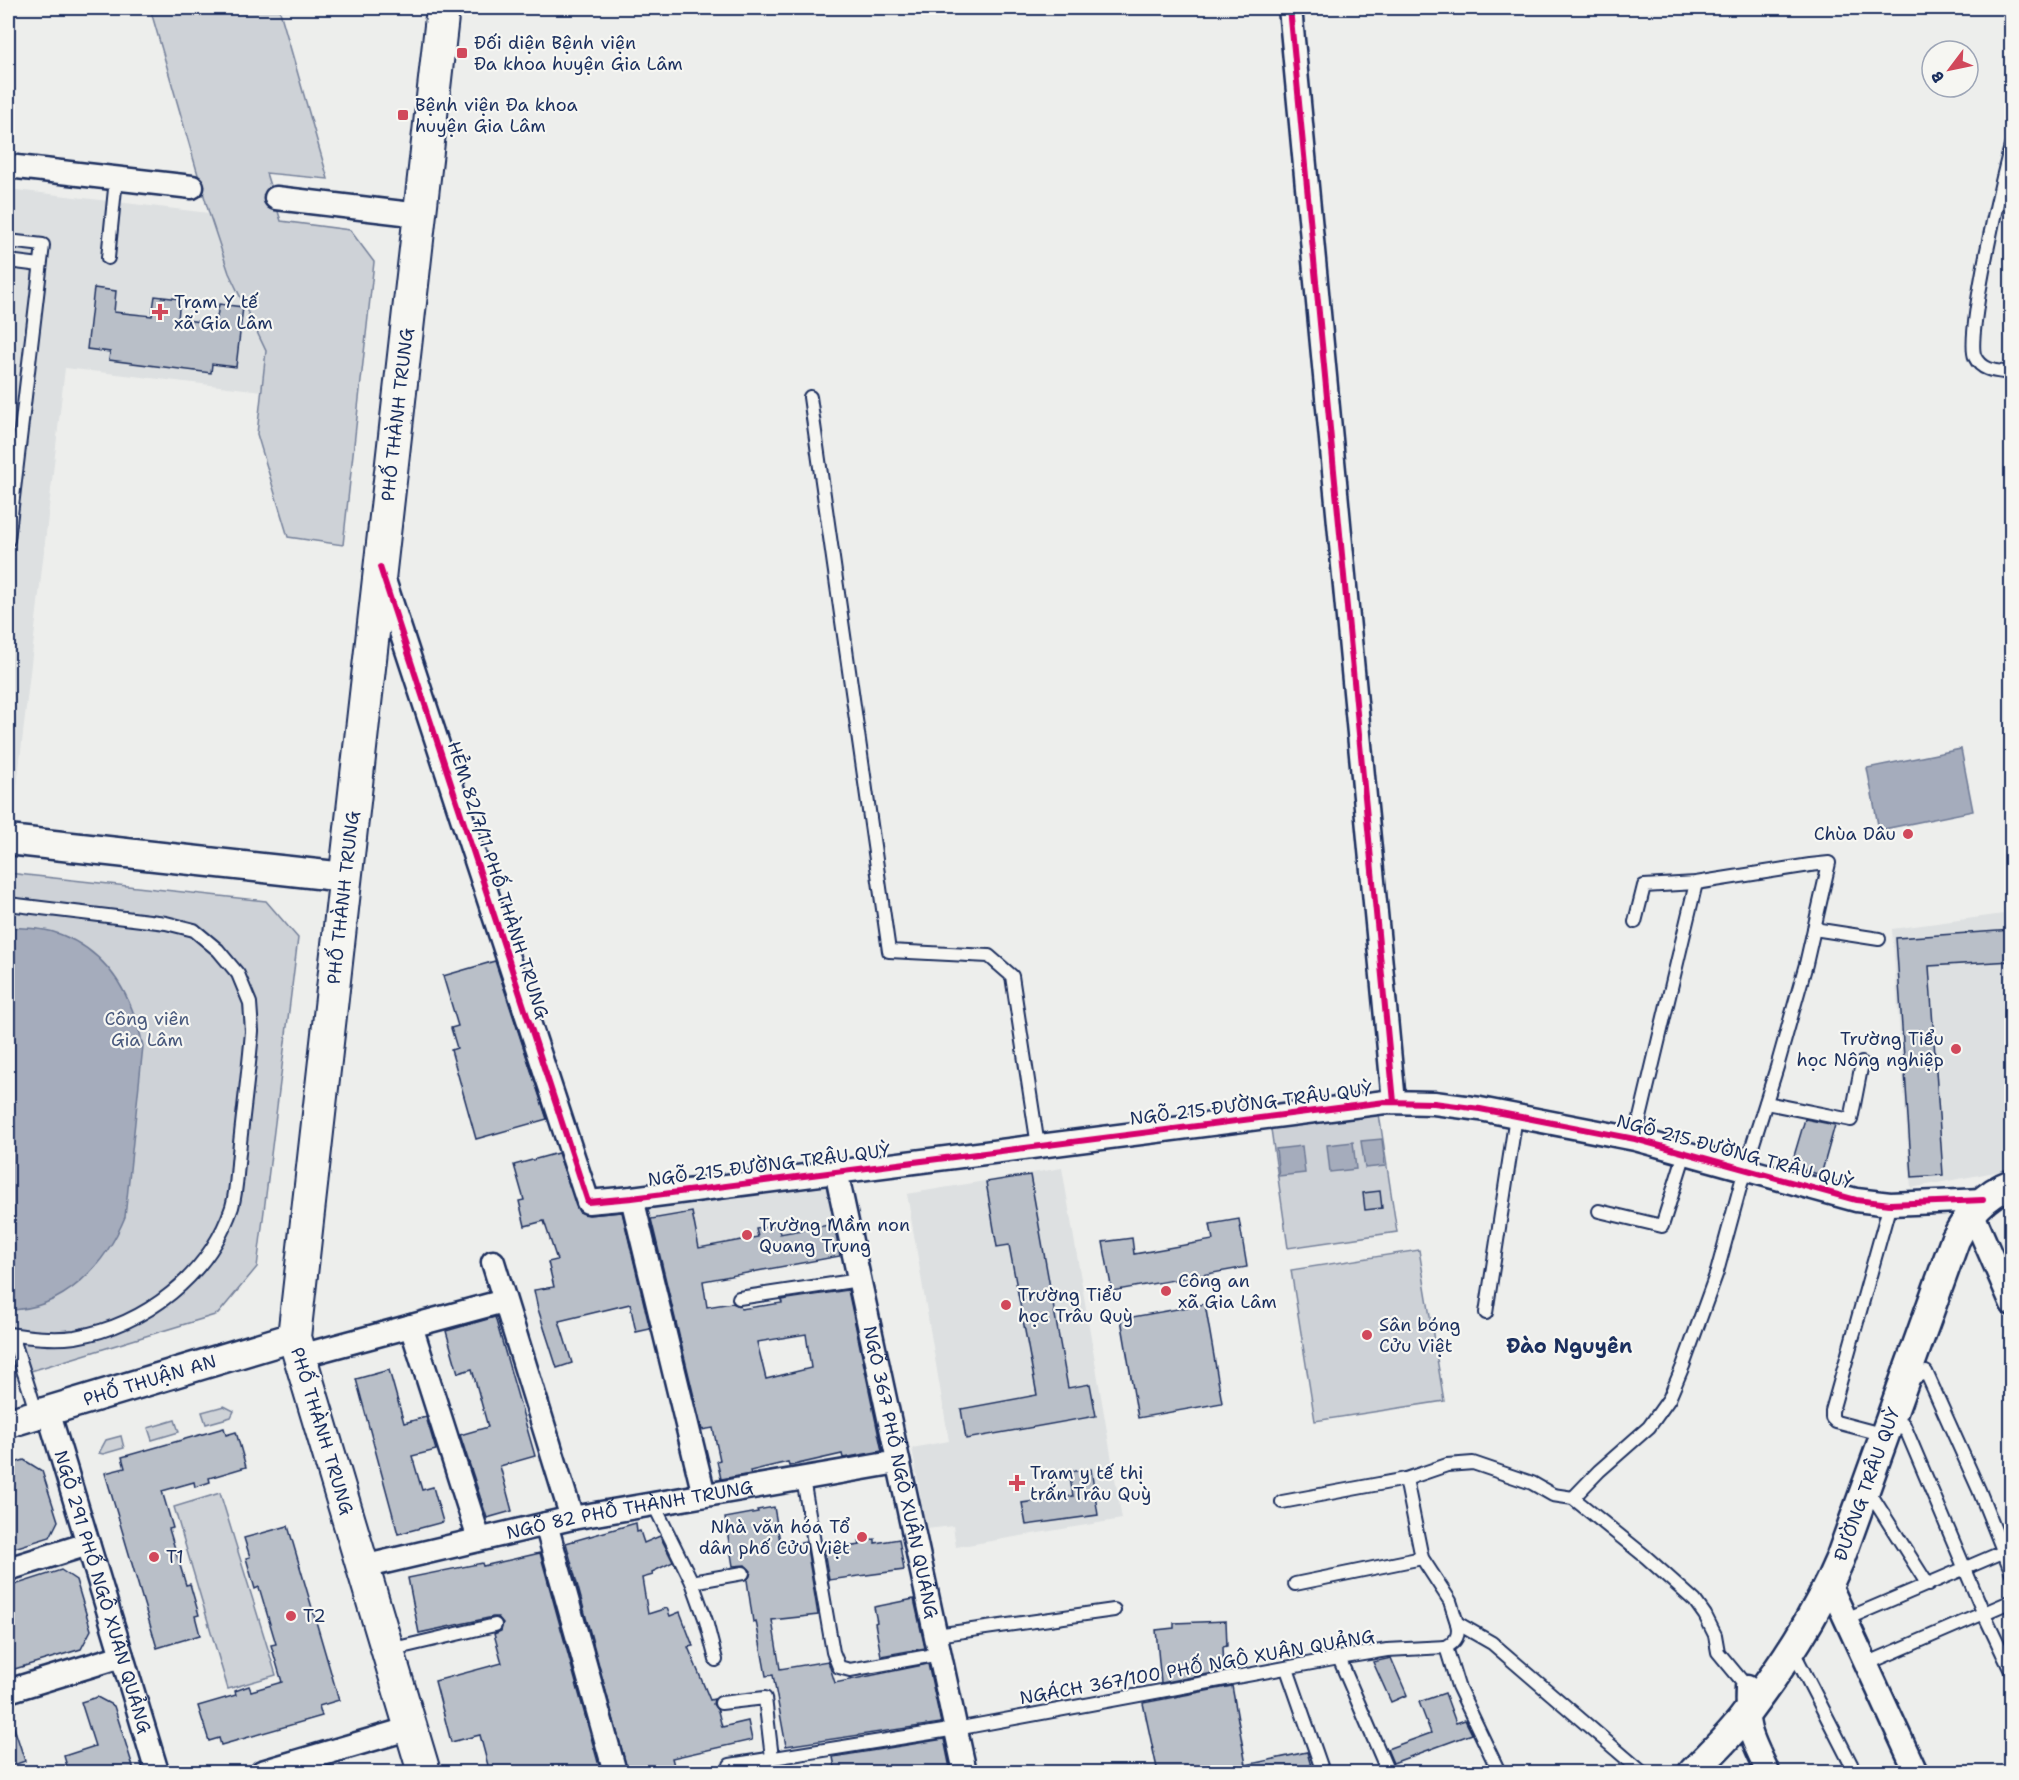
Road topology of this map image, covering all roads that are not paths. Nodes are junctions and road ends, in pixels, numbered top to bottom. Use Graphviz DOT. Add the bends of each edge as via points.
graph roads {
  1 [pos="443,8"];
  2 [pos="1290,8"];
  3 [pos="2012,143"];
  4 [pos="8,166"];
  5 [pos="116,178"];
  6 [pos="192,188"];
  7 [pos="276,198"];
  8 [pos="420,215"];
  9 [pos="8,241"];
  10 [pos="108,258"];
  11 [pos="8,261"];
  12 [pos="40,265"];
  13 [pos="2012,373"];
  14 [pos="810,398"];
  15 [pos="8,540"];
  16 [pos="380,567"];
  17 [pos="8,840"];
  18 [pos="345,877"];
  19 [pos="1696,883"];
  20 [pos="8,904"];
  21 [pos="1635,922"];
  22 [pos="1814,929"];
  23 [pos="1879,939"];
  24 [pos="1862,1063"];
  25 [pos="1394,1102"];
  26 [pos="1766,1103"];
  27 [pos="1516,1116"];
  28 [pos="1635,1139"];
  29 [pos="1038,1146"];
  30 [pos="1685,1153"];
  31 [pos="1745,1169"];
  32 [pos="836,1172"];
  33 [pos="2012,1184"];
  34 [pos="632,1198"];
  35 [pos="588,1202"];
  36 [pos="1890,1204"];
  37 [pos="1977,1206"];
  38 [pos="1599,1211"];
  39 [pos="492,1262"];
  40 [pos="859,1280"];
  41 [pos="739,1298"];
  42 [pos="504,1301"];
  43 [pos="2012,1304"];
  44 [pos="1486,1313"];
  45 [pos="411,1326"];
  46 [pos="10,1334"];
  47 [pos="297,1346"];
  48 [pos="1903,1383"];
  49 [pos="43,1412"];
  50 [pos="8,1423"];
  51 [pos="1885,1435"];
  52 [pos="898,1462"];
  53 [pos="803,1479"];
  54 [pos="1406,1479"];
  55 [pos="1866,1486"];
  56 [pos="705,1496"];
  57 [pos="1573,1498"];
  58 [pos="1282,1502"];
  59 [pos="654,1504"];
  60 [pos="572,1518"];
  61 [pos="546,1524"];
  62 [pos="479,1539"];
  63 [pos="88,1544"];
  64 [pos="2003,1552"];
  65 [pos="1422,1558"];
  66 [pos="363,1567"];
  67 [pos="1965,1568"];
  68 [pos="8,1569"];
  69 [pos="743,1573"];
  70 [pos="2012,1573"];
  71 [pos="692,1582"];
  72 [pos="1829,1583"];
  73 [pos="1295,1584"];
  74 [pos="1928,1585"];
  75 [pos="2012,1601"];
  76 [pos="1114,1610"];
  77 [pos="1984,1614"];
  78 [pos="1846,1619"];
  79 [pos="1457,1623"];
  80 [pos="495,1625"];
  81 [pos="938,1644"];
  82 [pos="1446,1647"];
  83 [pos="388,1650"];
  84 [pos="1792,1650"];
  85 [pos="122,1656"];
  86 [pos="1339,1658"];
  87 [pos="716,1660"];
  88 [pos="1866,1664"];
  89 [pos="1287,1669"];
  90 [pos="2012,1673"];
  91 [pos="8,1691"];
  92 [pos="1747,1701"];
  93 [pos="721,1703"];
  94 [pos="411,1728"];
  95 [pos="956,1728"];
  96 [pos="772,1758"];
  97 [pos="730,1765"];
  98 [pos="1853,1768"];
  99 [pos="271,1771"];
  100 [pos="157,1773"];
  101 [pos="424,1773"];
  102 [pos="615,1773"];
  103 [pos="965,1773"];
  104 [pos="1323,1773"];
  105 [pos="1388,1773"];
  106 [pos="1500,1773"];
  107 [pos="1642,1773"];
  108 [pos="1693,1773"];
  109 [pos="1768,1773"];
  110 [pos="1916,1773"];
  1 -- 8 [label="main road, PHỐ THÀNH TRUNG"];
  2 -- 25 [label="street"];
  3 -- 13 [label="lane" via="1981,284 1973,352 1987,369"];
  4 -- 5 [label="street"];
  5 -- 6 [label="street"];
  5 -- 10 [label="lane"];
  7 -- 8 [label="street"];
  8 -- 16 [label="main road, PHỐ THÀNH TRUNG"];
  9 -- 12 [label="lane" via="43,245"];
  11 -- 12 [label="lane"];
  12 -- 15 [label="lane"];
  14 -- 29 [label="lane" via="889,951 989,956 1012,976"];
  16 -- 18 [label="main road, PHỐ THÀNH TRUNG"];
  16 -- 35 [label="street, HẺM 82/7/11 PHỐ THÀNH TRUNG"];
  17 -- 18 [label="street"];
  18 -- 47 [label="main road, PHỐ THÀNH TRUNG"];
  19 -- 21 [label="lane" via="1644,886"];
  19 -- 22 [label="lane" via="1830,863"];
  19 -- 28 [label="lane"];
  20 -- 46 [label="lane" via="166,922 194,930 238,974 250,1003 252,1031 232,1205 218,1241 196,1269 170,1296 108,1329 74,1337"];
  22 -- 23 [label="lane"];
  22 -- 26 [label="lane"];
  24 -- 26 [label="lane" via="1851,1120"];
  25 -- 27 [label="street, NGÕ 215 ĐƯỜNG TRÂU QUỲ" via="1434,1103"];
  25 -- 29 [label="street, NGÕ 215 ĐƯỜNG TRÂU QUỲ"];
  26 -- 31 [label="lane"];
  27 -- 28 [label="street, NGÕ 215 ĐƯỜNG TRÂU QUỲ"];
  27 -- 44 [label="lane"];
  28 -- 30 [label="street, NGÕ 215 ĐƯỜNG TRÂU QUỲ"];
  29 -- 32 [label="street, NGÕ 215 ĐƯỜNG TRÂU QUỲ"];
  30 -- 31 [label="street, NGÕ 215 ĐƯỜNG TRÂU QUỲ"];
  30 -- 38 [label="lane" via="1662,1226"];
  31 -- 36 [label="street, NGÕ 215 ĐƯỜNG TRÂU QUỲ" via="1856,1200"];
  31 -- 57 [label="lane" via="1716,1272 1669,1399 1649,1427"];
  32 -- 34 [label="street, NGÕ 215 ĐƯỜNG TRÂU QUỲ"];
  32 -- 40 [label="street, NGÕ 367 PHỐ NGÔ XUÂN QUẢNG"];
  33 -- 37 [label="street"];
  34 -- 35 [label="street, NGÕ 215 ĐƯỜNG TRÂU QUỲ"];
  34 -- 56 [label="street"];
  36 -- 37 [label="street, NGÕ 215 ĐƯỜNG TRÂU QUỲ"];
  36 -- 51 [label="lane" via="1832,1411 1836,1422"];
  37 -- 43 [label="street"];
  37 -- 48 [label="street, ĐƯỜNG TRÂU QUỲ" via="1948,1256"];
  39 -- 42 [label="street"];
  40 -- 41 [label="lane"];
  40 -- 52 [label="street, NGÕ 367 PHỐ NGÔ XUÂN QUẢNG"];
  42 -- 45 [label="street"];
  42 -- 60 [label="street"];
  45 -- 47 [label="street"];
  45 -- 62 [label="street"];
  46 -- 49 [label="lane"];
  47 -- 49 [label="street, PHỐ THUẬN AN"];
  47 -- 66 [label="main road, PHỐ THÀNH TRUNG"];
  48 -- 51 [label="street, ĐƯỜNG TRÂU QUỲ"];
  48 -- 64 [label="lane" via="1926,1372"];
  49 -- 50 [label="street, PHỐ THUẬN AN"];
  49 -- 63 [label="street, NGÕ 291 PHỐ NGÔ XUÂN QUẢNG"];
  51 -- 55 [label="street, ĐƯỜNG TRÂU QUỲ"];
  51 -- 67 [label="lane" via="1904,1425"];
  52 -- 53 [label="street, NGÕ 82 PHỐ THÀNH TRUNG"];
  52 -- 81 [label="street, NGÕ 367 PHỐ NGÔ XUÂN QUẢNG"];
  53 -- 56 [label="street, NGÕ 82 PHỐ THÀNH TRUNG"];
  53 -- 81 [label="lane" via="833,1652 839,1666 857,1669"];
  54 -- 57 [label="lane" via="1447,1465 1473,1463 1532,1483 1553,1495"];
  54 -- 58 [label="lane"];
  54 -- 65 [label="lane"];
  55 -- 72 [label="street, ĐƯỜNG TRÂU QUỲ"];
  55 -- 74 [label="lane"];
  56 -- 59 [label="street, NGÕ 82 PHỐ THÀNH TRUNG"];
  57 -- 92 [label="lane" via="1695,1601 1715,1635 1718,1652"];
  59 -- 60 [label="street, NGÕ 82 PHỐ THÀNH TRUNG"];
  59 -- 71 [label="lane"];
  60 -- 61 [label="street, NGÕ 82 PHỐ THÀNH TRUNG"];
  61 -- 62 [label="street, NGÕ 82 PHỐ THÀNH TRUNG"];
  61 -- 102 [label="street"];
  62 -- 66 [label="street, NGÕ 82 PHỐ THÀNH TRUNG"];
  63 -- 68 [label="street"];
  63 -- 85 [label="street, NGÕ 291 PHỐ NGÔ XUÂN QUẢNG"];
  64 -- 67 [label="lane"];
  64 -- 70 [label="lane"];
  65 -- 73 [label="lane"];
  65 -- 79 [label="lane" via="1450,1601"];
  66 -- 83 [label="main road, PHỐ THÀNH TRUNG"];
  67 -- 74 [label="lane"];
  67 -- 77 [label="lane"];
  69 -- 71 [label="lane"];
  71 -- 87 [label="lane"];
  72 -- 78 [label="street"];
  72 -- 84 [label="street, ĐƯỜNG TRÂU QUỲ"];
  74 -- 78 [label="lane"];
  75 -- 77 [label="lane"];
  76 -- 81 [label="lane"];
  77 -- 88 [label="lane"];
  77 -- 90 [label="lane"];
  78 -- 88 [label="street"];
  79 -- 82 [label="lane" via="1456,1639"];
  79 -- 107 [label="lane" via="1492,1643"];
  80 -- 83 [label="lane"];
  81 -- 95 [label="street, NGÕ 367 PHỐ NGÔ XUÂN QUẢNG"];
  82 -- 86 [label="lane, NGÁCH 367/100 PHỐ NGÔ XUÂN QUẢNG" via="1387,1650"];
  82 -- 106 [label="lane" via="1458,1686"];
  83 -- 94 [label="main road, PHỐ THÀNH TRUNG"];
  84 -- 92 [label="street, ĐƯỜNG TRÂU QUỲ"];
  84 -- 98 [label="lane"];
  85 -- 91 [label="street"];
  85 -- 100 [label="street, NGÕ 291 PHỐ NGÔ XUÂN QUẢNG"];
  86 -- 89 [label="lane, NGÁCH 367/100 PHỐ NGÔ XUÂN QUẢNG"];
  86 -- 105 [label="lane"];
  88 -- 110 [label="street"];
  89 -- 95 [label="lane, NGÁCH 367/100 PHỐ NGÔ XUÂN QUẢNG"];
  89 -- 104 [label="lane"];
  92 -- 108 [label="street, ĐƯỜNG TRÂU QUỲ"];
  92 -- 109 [label="street" via="1750,1735"];
  93 -- 96 [label="lane" via="765,1698"];
  94 -- 99 [label="street"];
  94 -- 101 [label="main road, PHỐ THÀNH TRUNG"];
  95 -- 96 [label="lane, NGÁCH 367/100 PHỐ NGÔ XUÂN QUẢNG"];
  95 -- 103 [label="street, NGÕ 367 PHỐ NGÔ XUÂN QUẢNG"];
  96 -- 97 [label="lane, NGÁCH 367/100 PHỐ NGÔ XUÂN QUẢNG"];
}
